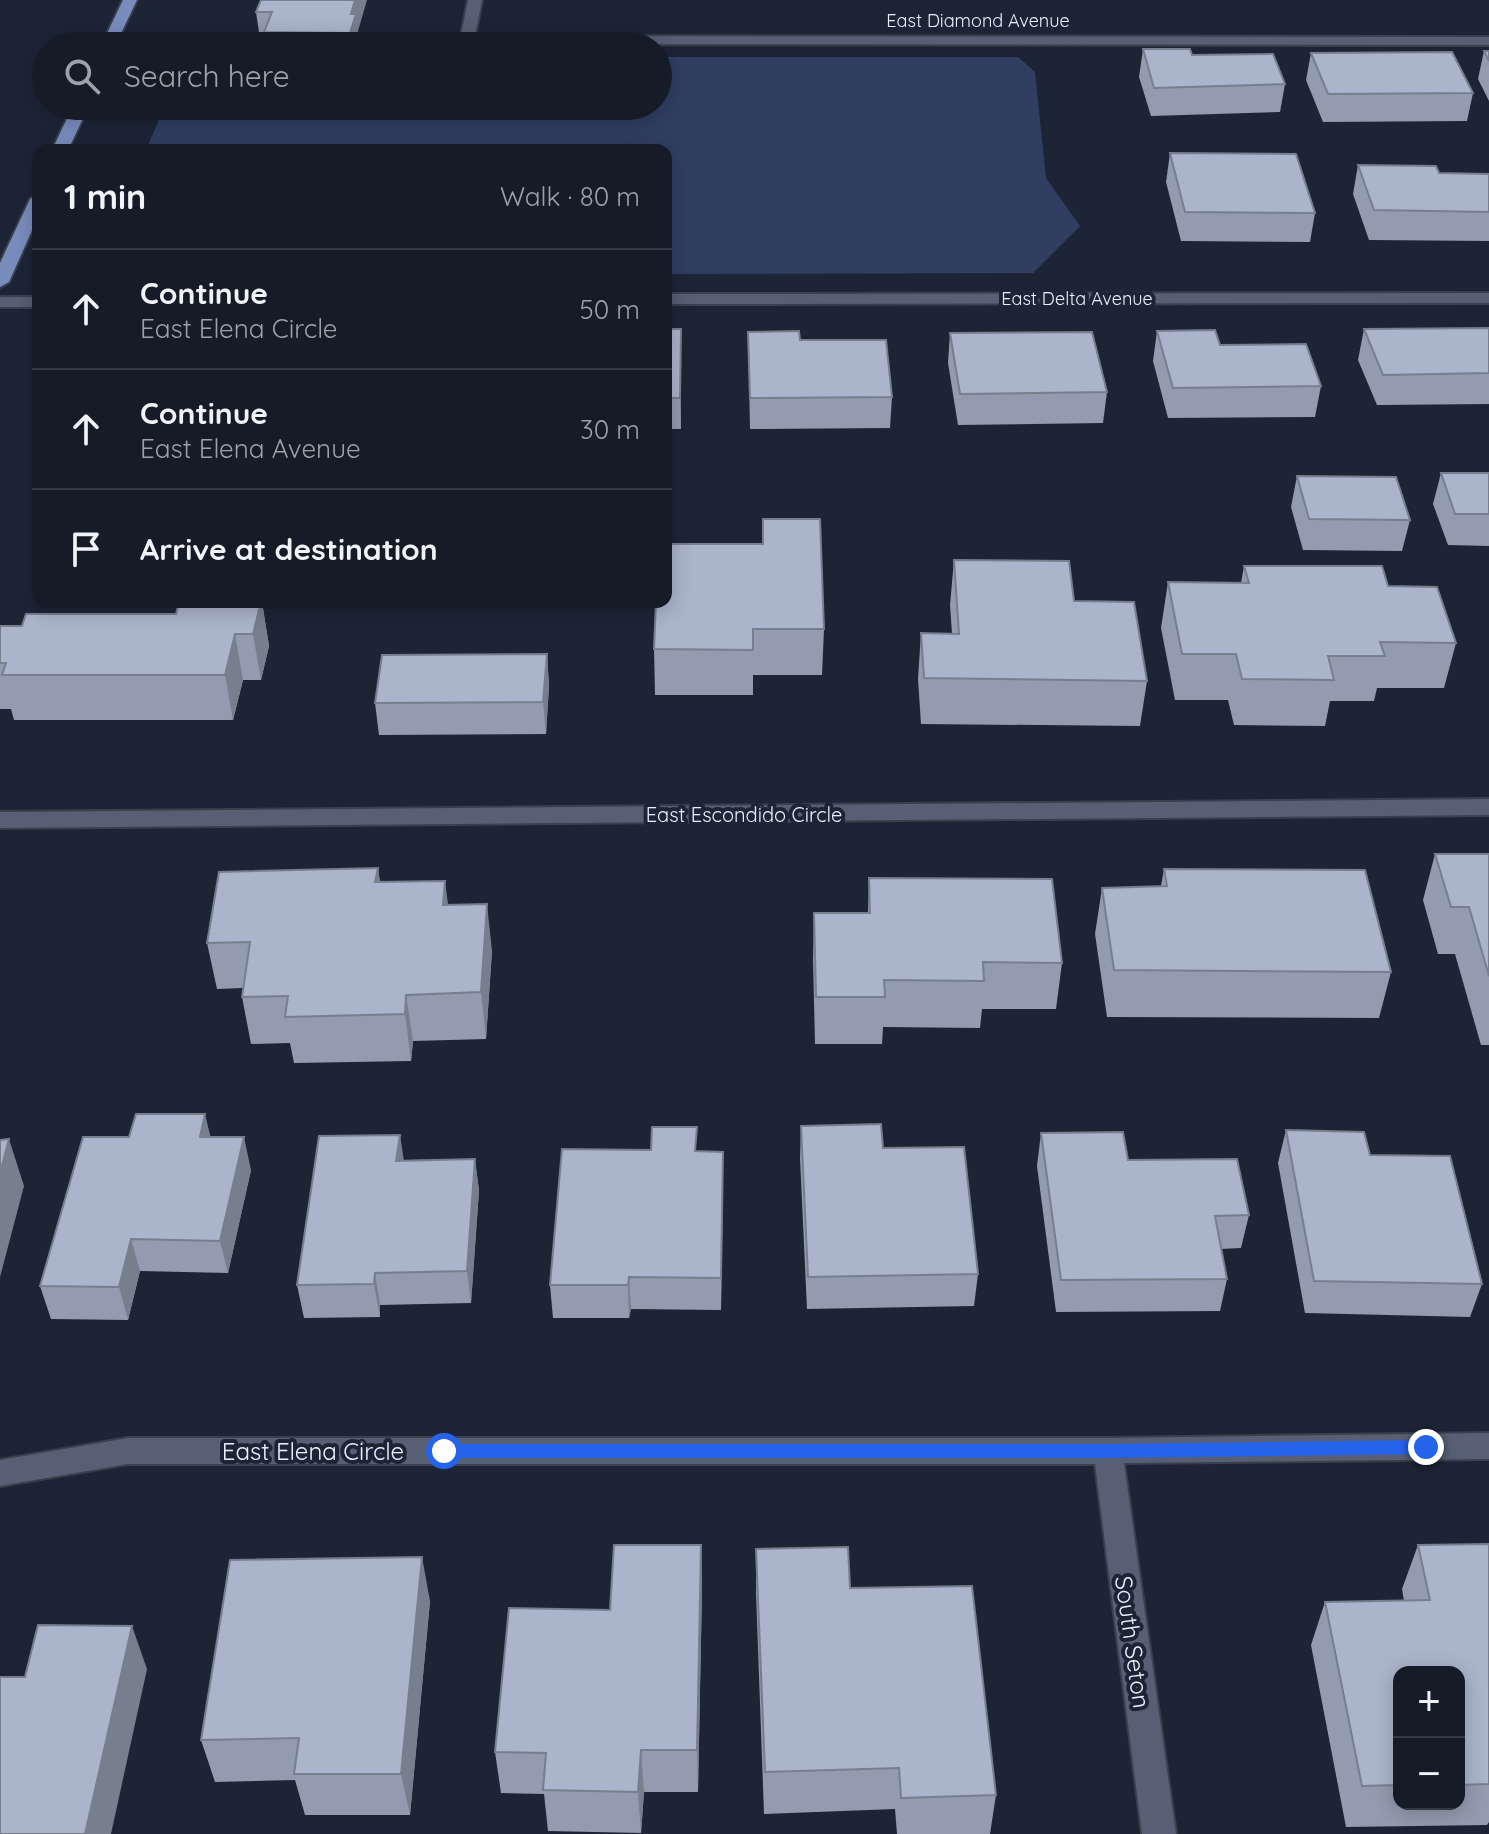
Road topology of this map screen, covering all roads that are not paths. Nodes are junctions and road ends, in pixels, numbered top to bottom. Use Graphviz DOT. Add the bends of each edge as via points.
graph roads {
  1 [pos="130,0"];
  2 [pos="475,0"];
  3 [pos="115,32"];
  4 [pos="469,32"];
  5 [pos="672,40"];
  6 [pos="1489,41"];
  7 [pos="74,120"];
  8 [pos="63,144"];
  9 [pos="32,212"];
  10 [pos="0,282"];
  11 [pos="1489,298"];
  12 [pos="672,299"];
  13 [pos="0,302"];
  14 [pos="32,302"];
  15 [pos="1489,807"];
  16 [pos="0,820"];
  17 [pos="1489,1446"];
  18 [pos="1108,1451"];
  19 [pos="0,1473"];
  20 [pos="1159,1834"];
  1 -- 3 [label="main road"];
  2 -- 4 [label="street, East Diamond Avenue"];
  5 -- 6 [label="street, East Diamond Avenue"];
  7 -- 8 [label="main road"];
  9 -- 10 [label="main road"];
  11 -- 12 [label="street, East Delta Avenue"];
  13 -- 14 [label="street"];
  15 -- 16 [label="street, East Escondido Circle"];
  17 -- 18 [label="street, East Elena Circle"];
  18 -- 19 [label="street, East Elena Circle" via="128,1451"];
  18 -- 20 [label="street, South Seton"];
}
